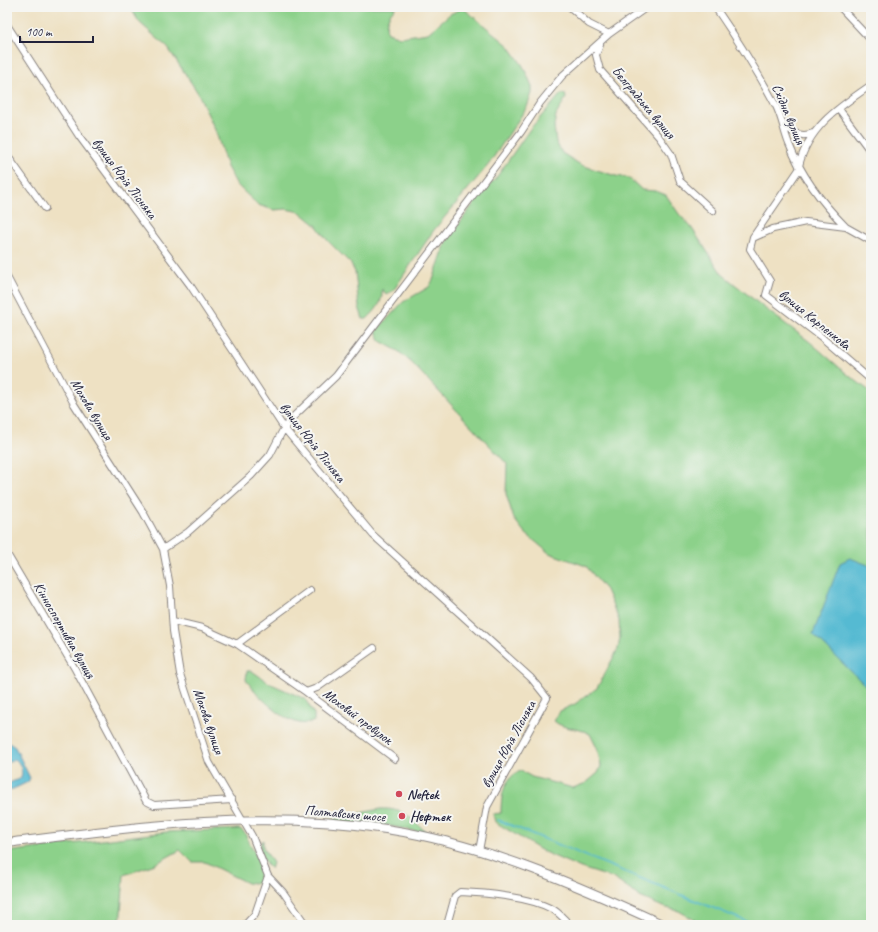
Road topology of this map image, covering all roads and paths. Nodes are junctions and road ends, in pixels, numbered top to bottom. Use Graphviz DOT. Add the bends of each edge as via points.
graph roads {
  1 [pos="570,7"];
  2 [pos="646,7"];
  3 [pos="715,7"];
  4 [pos="840,7"];
  5 [pos="7,25"];
  6 [pos="609,34"];
  7 [pos="871,40"];
  8 [pos="601,42"];
  9 [pos="871,85"];
  10 [pos="839,109"];
  11 [pos="783,124"];
  12 [pos="813,133"];
  13 [pos="871,152"];
  14 [pos="7,155"];
  15 [pos="800,167"];
  16 [pos="45,208"];
  17 [pos="713,211"];
  18 [pos="846,227"];
  19 [pos="753,237"];
  20 [pos="871,241"];
  21 [pos="7,277"];
  22 [pos="871,380"];
  23 [pos="284,428"];
  24 [pos="163,549"];
  25 [pos="7,554"];
  26 [pos="310,590"];
  27 [pos="173,621"];
  28 [pos="237,644"];
  29 [pos="374,648"];
  30 [pos="306,692"];
  31 [pos="395,759"];
  32 [pos="232,800"];
  33 [pos="243,821"];
  34 [pos="7,843"];
  35 [pos="480,850"];
  36 [pos="268,876"];
  37 [pos="245,925"];
  38 [pos="306,925"];
  39 [pos="447,925"];
  40 [pos="571,925"];
  41 [pos="664,925"];
  1 -- 6 [label="street" via="589,24"];
  2 -- 6 [label="street"];
  3 -- 11 [label="street, Східна вулиця" via="758,74"];
  4 -- 7 [label="street"];
  5 -- 23 [label="street, вулиця Юрія Лісняка" via="79,136 190,286"];
  6 -- 8 [label="street"];
  8 -- 17 [label="street, Бєлградська вулиця" via="596,55 600,70 659,137 671,154 680,182"];
  8 -- 23 [label="street" via="558,82 336,376"];
  9 -- 10 [label="street"];
  10 -- 12 [label="street"];
  10 -- 13 [label="street"];
  11 -- 12 [label="street" via="795,134 807,136"];
  11 -- 15 [label="street, Східна вулиця"];
  12 -- 15 [label="street" via="803,150"];
  14 -- 16 [label="street"];
  15 -- 18 [label="street, Східна вулиця" via="828,209"];
  15 -- 19 [label="street"];
  18 -- 19 [label="street" via="806,222 773,229"];
  18 -- 20 [label="street"];
  19 -- 22 [label="street, вулиця Карпенкова" via="750,249 770,281 766,295 820,336"];
  21 -- 24 [label="street, Мохова вулиця" via="74,404 143,512"];
  23 -- 24 [label="street" via="270,455 251,476 188,532"];
  23 -- 35 [label="street, вулиця Юрія Лісняка" via="369,530 525,673 547,698 487,807"];
  24 -- 27 [label="street, Мохова вулиця"];
  25 -- 32 [label="street, Кінноспортивна вулиця" via="74,669 143,797 154,805"];
  26 -- 28 [label="street"];
  27 -- 28 [label="street, Моховий провулок" via="202,628"];
  27 -- 32 [label="street, Мохова вулиця" via="180,674 209,762"];
  28 -- 30 [label="street, Моховий провулок"];
  29 -- 30 [label="street, Моховий провулок" via="317,688"];
  30 -- 31 [label="street, Моховий провулок"];
  32 -- 33 [label="street, Мохова вулиця"];
  33 -- 34 [label="main road, Полтавське шосе" via="162,824"];
  33 -- 35 [label="main road, Полтавське шосе" via="313,821 386,829"];
  33 -- 36 [label="street, Мохова вулиця"];
  35 -- 41 [label="main road, Полтавське шосе" via="547,873"];
  36 -- 37 [label="street" via="255,914"];
  36 -- 38 [label="street, Мохова вулиця" via="283,892"];
  39 -- 40 [label="street" via="455,896 460,892 485,893 541,904 553,909"];
}
